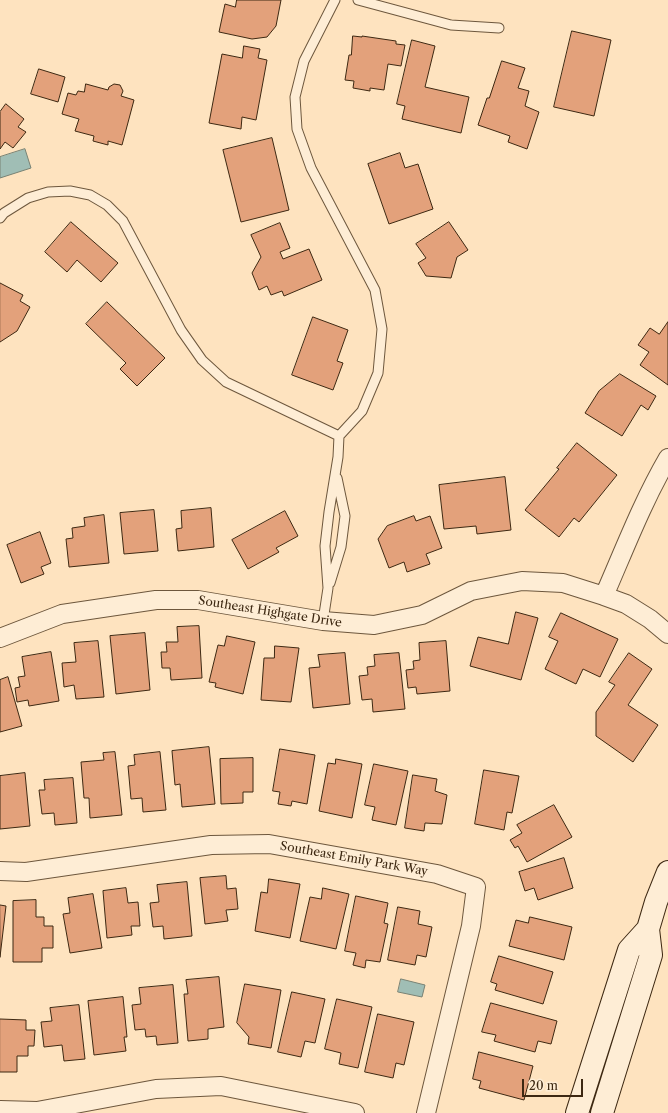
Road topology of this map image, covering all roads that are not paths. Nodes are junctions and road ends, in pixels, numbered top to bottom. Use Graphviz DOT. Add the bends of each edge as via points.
graph roads {
  1 [pos="335,0"];
  2 [pos="358,0"];
  3 [pos="499,28"];
  4 [pos="0,218"];
  5 [pos="339,436"];
  6 [pos="668,458"];
  7 [pos="336,473"];
  8 [pos="328,588"];
  9 [pos="604,596"];
  10 [pos="323,622"];
  11 [pos="668,634"];
  12 [pos="0,638"];
  13 [pos="0,871"];
  14 [pos="668,872"];
  15 [pos="648,929"];
  16 [pos="0,1110"];
  17 [pos="355,1113"];
  18 [pos="426,1113"];
  19 [pos="577,1113"];
  20 [pos="602,1113"];
  1 -- 5 [label="lane" via="304,61 295,97 298,129 312,168 375,290 382,330 378,373 362,411"];
  2 -- 3 [label="lane" via="451,25"];
  4 -- 5 [label="lane" via="28,198 48,192 70,191 90,195 107,205 123,221 181,330 202,360 226,382"];
  5 -- 7 [label="lane"];
  6 -- 9 [label="street" via="651,487"];
  7 -- 8 [label="lane" via="325,546"];
  7 -- 8 [label="lane" via="345,516 342,547"];
  8 -- 10 [label="lane"];
  9 -- 10 [label="street, Southeast Highgate Drive" via="563,583 522,581 471,591 422,615 381,624"];
  9 -- 11 [label="street, Southeast Highgate Drive" via="626,604"];
  10 -- 12 [label="street, Southeast Highgate Drive" via="198,600 156,600 62,614"];
  13 -- 18 [label="street, Southeast Emily Park Way" via="26,872 211,845 269,844 437,874 476,887 472,926"];
  14 -- 15 [label="street"];
  15 -- 19 [label="street" via="629,950"];
  15 -- 20 [label="street" via="651,955"];
  16 -- 17 [label="street" via="37,1111 156,1089 221,1086"];
}
